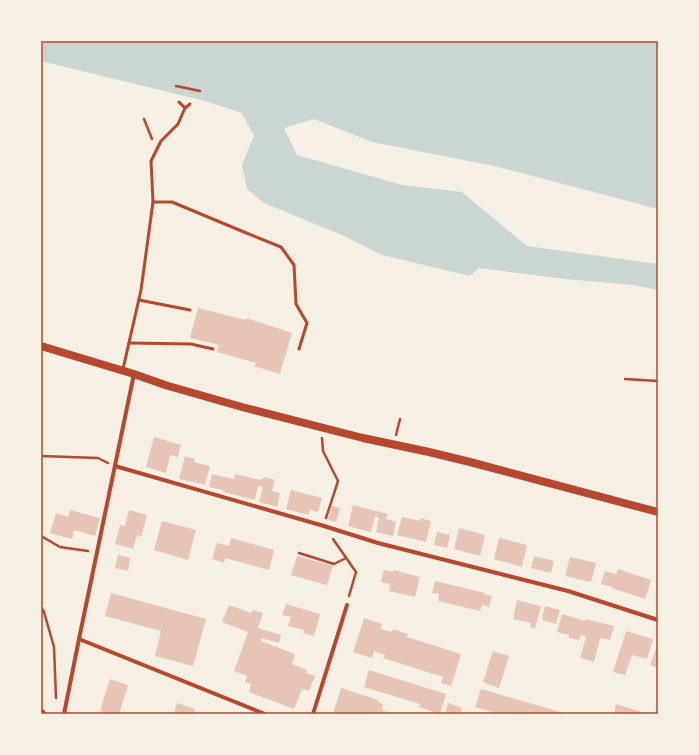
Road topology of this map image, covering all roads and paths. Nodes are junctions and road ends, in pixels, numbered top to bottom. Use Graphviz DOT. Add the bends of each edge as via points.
graph roads {
  1 [pos="176,86"];
  2 [pos="200,91"];
  3 [pos="180,102"];
  4 [pos="190,104"];
  5 [pos="185,108"];
  6 [pos="144,119"];
  7 [pos="157,149"];
  8 [pos="153,202"];
  9 [pos="139,300"];
  10 [pos="190,310"];
  11 [pos="129,343"];
  12 [pos="41,346"];
  13 [pos="213,349"];
  14 [pos="299,350"];
  15 [pos="123,371"];
  16 [pos="134,374"];
  17 [pos="625,379"];
  18 [pos="658,381"];
  19 [pos="322,428"];
  20 [pos="41,456"];
  21 [pos="115,466"];
  22 [pos="658,512"];
  23 [pos="324,526"];
  24 [pos="330,534"];
  25 [pos="41,536"];
  26 [pos="96,553"];
  27 [pos="299,553"];
  28 [pos="346,558"];
  29 [pos="347,603"];
  30 [pos="41,607"];
  31 [pos="658,620"];
  32 [pos="79,639"];
  33 [pos="56,700"];
  34 [pos="41,709"];
  35 [pos="46,714"];
  36 [pos="64,714"];
  37 [pos="265,714"];
  38 [pos="313,714"];
  1 -- 2 [label="path"];
  3 -- 5 [label="lane"];
  4 -- 5 [label="lane"];
  5 -- 7 [label="lane" via="178,124 161,141"];
  6 -- 7 [label="path"];
  7 -- 8 [label="lane" via="151,161"];
  8 -- 9 [label="lane"];
  8 -- 14 [label="lane" via="172,202 281,247 294,265 296,304 307,323"];
  9 -- 10 [label="lane"];
  9 -- 11 [label="lane"];
  11 -- 13 [label="lane" via="191,344"];
  11 -- 15 [label="lane"];
  12 -- 15 [label="main road"];
  15 -- 16 [label="main road"];
  16 -- 19 [label="main road"];
  16 -- 21 [label="street"];
  17 -- 18 [label="path"];
  19 -- 22 [label="main road" via="470,462"];
  19 -- 23 [label="path" via="322,451 338,481"];
  20 -- 21 [label="path" via="98,458"];
  21 -- 23 [label="street"];
  21 -- 26 [label="street"];
  23 -- 31 [label="street" via="378,544 568,591"];
  24 -- 28 [label="path"];
  25 -- 26 [label="path" via="60,547"];
  26 -- 32 [label="street"];
  27 -- 28 [label="path" via="334,564"];
  28 -- 29 [label="path" via="356,572"];
  29 -- 38 [label="street"];
  30 -- 33 [label="path" via="54,647"];
  32 -- 36 [label="street"];
  32 -- 37 [label="street"];
  34 -- 35 [label="path"];
}
